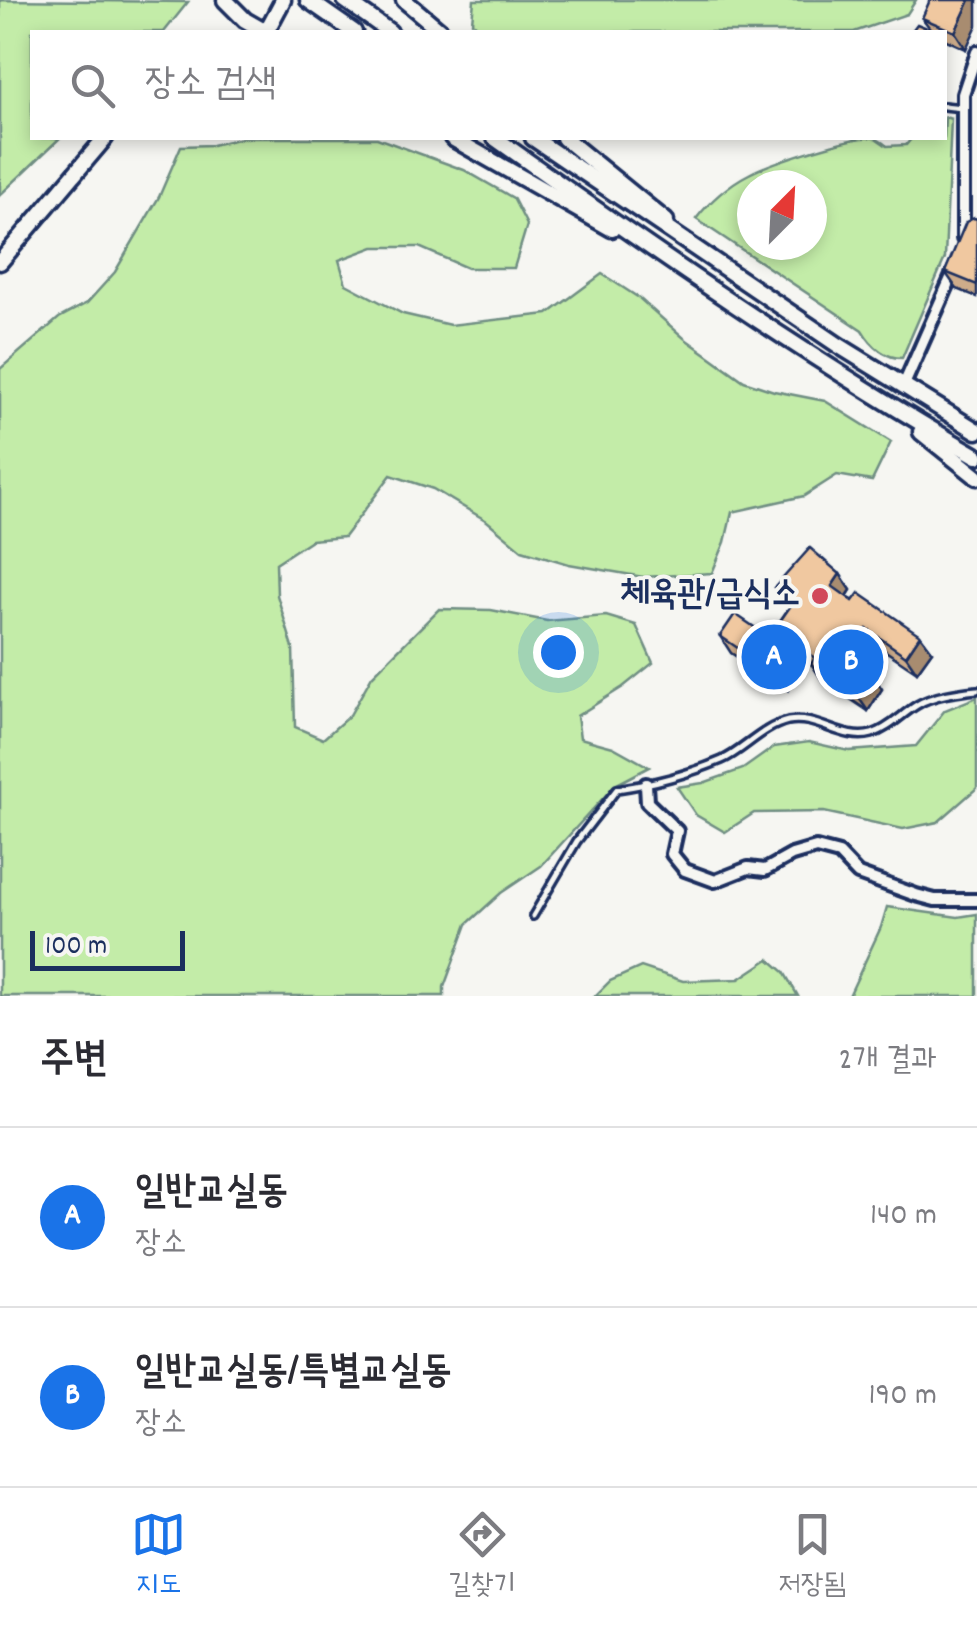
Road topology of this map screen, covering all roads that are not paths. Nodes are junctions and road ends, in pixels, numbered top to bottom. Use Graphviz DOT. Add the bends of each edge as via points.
graph roads {
  1 [pos="225,0"];
  2 [pos="283,0"];
  3 [pos="308,0"];
  4 [pos="346,0"];
  5 [pos="404,0"];
  6 [pos="263,30"];
  7 [pos="267,30"];
  8 [pos="351,30"];
  9 [pos="387,30"];
  10 [pos="440,30"];
  11 [pos="977,52"];
  12 [pos="947,106"];
  13 [pos="962,108"];
  14 [pos="104,140"];
  15 [pos="456,140"];
  16 [pos="497,140"];
  17 [pos="536,140"];
  18 [pos="566,140"];
  19 [pos="964,205"];
  20 [pos="977,212"];
  21 [pos="0,262"];
  22 [pos="725,269"];
  23 [pos="710,285"];
  24 [pos="903,388"];
  25 [pos="878,397"];
  26 [pos="977,432"];
  27 [pos="977,456"];
  28 [pos="977,477"];
  29 [pos="977,690"];
  30 [pos="646,784"];
  31 [pos="977,900"];
  32 [pos="534,916"];
  1 -- 6 [label="street"];
  2 -- 7 [label="street"];
  3 -- 8 [label="street"];
  4 -- 9 [label="street"];
  5 -- 10 [label="street"];
  11 -- 13 [label="street"];
  12 -- 13 [label="lane"];
  13 -- 19 [label="street"];
  14 -- 21 [label="street"];
  15 -- 23 [label="street"];
  16 -- 23 [label="street"];
  17 -- 22 [label="street"];
  18 -- 22 [label="street"];
  19 -- 20 [label="street"];
  19 -- 24 [label="street" via="960,256"];
  22 -- 24 [label="street"];
  23 -- 25 [label="street"];
  24 -- 26 [label="street"];
  25 -- 27 [label="street"];
  25 -- 28 [label="street"];
  29 -- 30 [label="lane" via="922,702 863,736 790,721 725,759"];
  30 -- 31 [label="street" via="647,802 677,831 672,854 685,870 714,881 748,868 765,870 816,848 840,854 858,874 916,896"];
  30 -- 32 [label="lane" via="617,789 595,814"];
}
